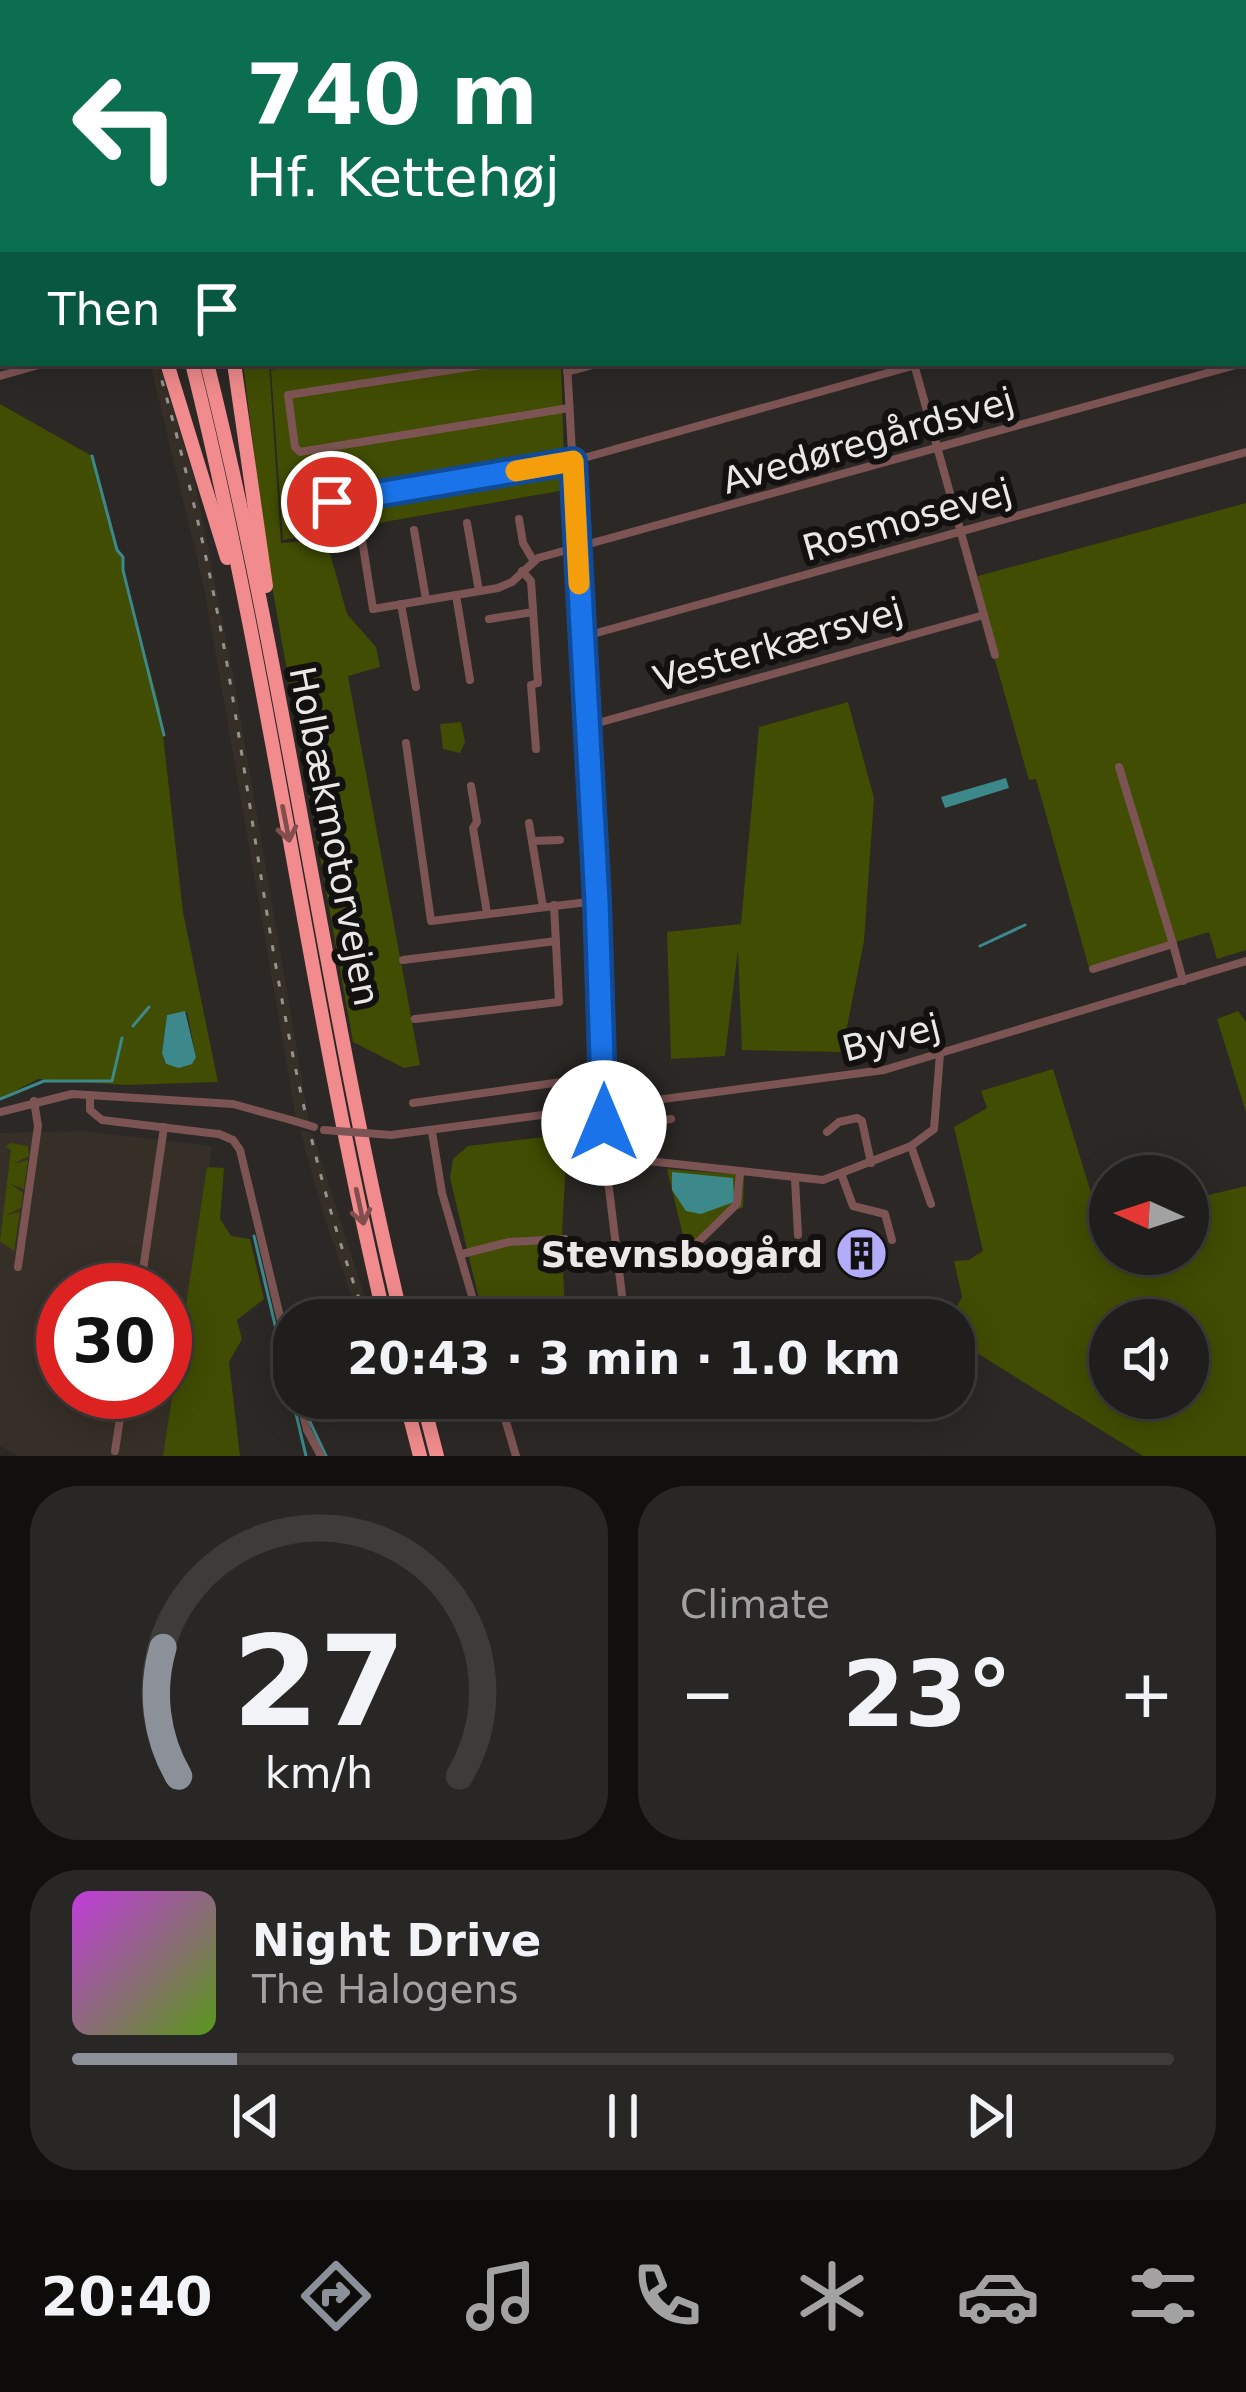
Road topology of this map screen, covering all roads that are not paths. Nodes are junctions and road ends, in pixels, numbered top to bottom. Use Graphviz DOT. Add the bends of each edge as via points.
graph roads {
  1 [pos="35,366"];
  2 [pos="168,366"];
  3 [pos="193,366"];
  4 [pos="208,366"];
  5 [pos="234,366"];
  6 [pos="476,366"];
  7 [pos="910,366"];
  8 [pos="918,366"];
  9 [pos="1231,366"];
  10 [pos="567,368"];
  11 [pos="0,376"];
  12 [pos="569,408"];
  13 [pos="938,448"];
  14 [pos="1246,452"];
  15 [pos="573,461"];
  16 [pos="331,516"];
  17 [pos="519,519"];
  18 [pos="466,523"];
  19 [pos="414,530"];
  20 [pos="961,532"];
  21 [pos="362,540"];
  22 [pos="577,550"];
  23 [pos="533,560"];
  24 [pos="522,571"];
  25 [pos="479,591"];
  26 [pos="456,595"];
  27 [pos="427,600"];
  28 [pos="401,604"];
  29 [pos="533,612"];
  30 [pos="984,615"];
  31 [pos="490,620"];
  32 [pos="250,626"];
  33 [pos="582,637"];
  34 [pos="995,656"];
  35 [pos="470,680"];
  36 [pos="416,686"];
  37 [pos="279,704"];
  38 [pos="587,726"];
  39 [pos="406,743"];
  40 [pos="536,749"];
  41 [pos="1119,767"];
  42 [pos="470,786"];
  43 [pos="529,823"];
  44 [pos="560,840"];
  45 [pos="532,841"];
  46 [pos="597,901"];
  47 [pos="549,906"];
  48 [pos="487,914"];
  49 [pos="556,941"];
  50 [pos="1173,944"];
  51 [pos="403,960"];
  52 [pos="1246,961"];
  53 [pos="1093,969"];
  54 [pos="1184,981"];
  55 [pos="415,1019"];
  56 [pos="940,1054"];
  57 [pos="604,1076"];
  58 [pos="90,1095"];
  59 [pos="34,1101"];
  60 [pos="413,1103"];
  61 [pos="603,1108"];
  62 [pos="0,1112"];
  63 [pos="671,1119"];
  64 [pos="164,1126"];
  65 [pos="432,1132"];
  66 [pos="827,1132"];
  67 [pos="911,1146"];
  68 [pos="609,1154"];
  69 [pos="648,1162"];
  70 [pos="872,1163"];
  71 [pos="740,1170"];
  72 [pos="842,1175"];
  73 [pos="795,1179"];
  74 [pos="932,1204"];
  75 [pos="798,1235"];
  76 [pos="565,1239"];
  77 [pos="892,1240"];
  78 [pos="462,1254"];
  79 [pos="617,1259"];
  80 [pos="144,1263"];
  81 [pos="18,1267"];
  82 [pos="276,1299"];
  83 [pos="381,1299"];
  84 [pos="397,1299"];
  85 [pos="474,1299"];
  86 [pos="622,1299"];
  87 [pos="120,1419"];
  88 [pos="305,1419"];
  89 [pos="410,1419"];
  90 [pos="427,1419"];
  91 [pos="506,1419"];
  92 [pos="115,1451"];
  93 [pos="321,1456"];
  94 [pos="420,1456"];
  95 [pos="437,1456"];
  96 [pos="516,1456"];
  1 -- 11 [label="street"];
  2 -- 32 [label="highway"];
  3 -- 32 [label="highway, Holbækmotorvejen"];
  4 -- 37 [label="highway, Holbækmotorvejen"];
  5 -- 37 [label="highway"];
  6 -- 12 [label="street" via="289,395 295,447"];
  7 -- 15 [label="street"];
  8 -- 13 [label="street"];
  9 -- 13 [label="street, Avedøregårdsvej"];
  10 -- 12 [label="street"];
  12 -- 15 [label="street"];
  13 -- 20 [label="street"];
  13 -- 22 [label="street, Avedøregårdsvej"];
  14 -- 20 [label="street, Rosmosevej"];
  15 -- 16 [label="street" via="332,502"];
  15 -- 22 [label="street"];
  17 -- 23 [label="street"];
  18 -- 25 [label="street"];
  19 -- 27 [label="street"];
  20 -- 30 [label="street"];
  20 -- 33 [label="street, Rosmosevej"];
  21 -- 28 [label="street" via="373,609"];
  22 -- 23 [label="street, Avedøregårdsvej"];
  22 -- 33 [label="street"];
  23 -- 24 [label="street"];
  24 -- 25 [label="street" via="505,586"];
  24 -- 29 [label="street" via="531,581"];
  25 -- 26 [label="street"];
  26 -- 27 [label="street"];
  26 -- 35 [label="street"];
  27 -- 28 [label="street"];
  28 -- 36 [label="street"];
  29 -- 31 [label="street"];
  29 -- 40 [label="street"];
  30 -- 34 [label="street"];
  30 -- 38 [label="street, Vesterkærsvej"];
  32 -- 83 [label="highway, Holbækmotorvejen, one-way"];
  33 -- 38 [label="street"];
  37 -- 84 [label="highway, Holbækmotorvejen"];
  38 -- 46 [label="street"];
  39 -- 48 [label="street" via="431,921"];
  41 -- 50 [label="street"];
  42 -- 48 [label="street"];
  43 -- 45 [label="street"];
  44 -- 45 [label="street"];
  45 -- 47 [label="street"];
  46 -- 47 [label="street"];
  46 -- 57 [label="street"];
  47 -- 48 [label="street"];
  47 -- 49 [label="street"];
  49 -- 51 [label="street"];
  49 -- 55 [label="street" via="559,1002"];
  50 -- 53 [label="street"];
  50 -- 54 [label="street"];
  52 -- 54 [label="street, Byvej"];
  54 -- 56 [label="street, Byvej"];
  56 -- 61 [label="street, Byvej" via="830,1079"];
  56 -- 67 [label="street" via="937,1122"];
  57 -- 60 [label="street"];
  57 -- 61 [label="street"];
  58 -- 59 [label="street, Byvej"];
  58 -- 64 [label="street" via="97,1118"];
  58 -- 65 [label="street, Byvej, bridge" via="233,1104 319,1128 391,1136"];
  59 -- 62 [label="street, Byvej"];
  59 -- 81 [label="street" via="38,1126"];
  61 -- 65 [label="street, Byvej"];
  61 -- 68 [label="street"];
  63 -- 69 [label="street" via="651,1121"];
  64 -- 80 [label="street"];
  64 -- 82 [label="street" via="233,1140 240,1150"];
  65 -- 78 [label="street"];
  66 -- 70 [label="street" via="862,1121"];
  67 -- 70 [label="street"];
  67 -- 74 [label="street"];
  68 -- 69 [label="street"];
  68 -- 79 [label="street"];
  69 -- 71 [label="street"];
  70 -- 72 [label="street"];
  71 -- 73 [label="street"];
  71 -- 79 [label="street" via="737,1204 694,1247"];
  72 -- 73 [label="street"];
  72 -- 77 [label="street" via="853,1206 885,1214"];
  73 -- 75 [label="street"];
  76 -- 78 [label="street"];
  78 -- 85 [label="street"];
  79 -- 86 [label="street"];
  87 -- 92 [label="street"];
  88 -- 93 [label="street"];
  89 -- 94 [label="highway"];
  90 -- 95 [label="highway"];
  91 -- 96 [label="street"];
}
